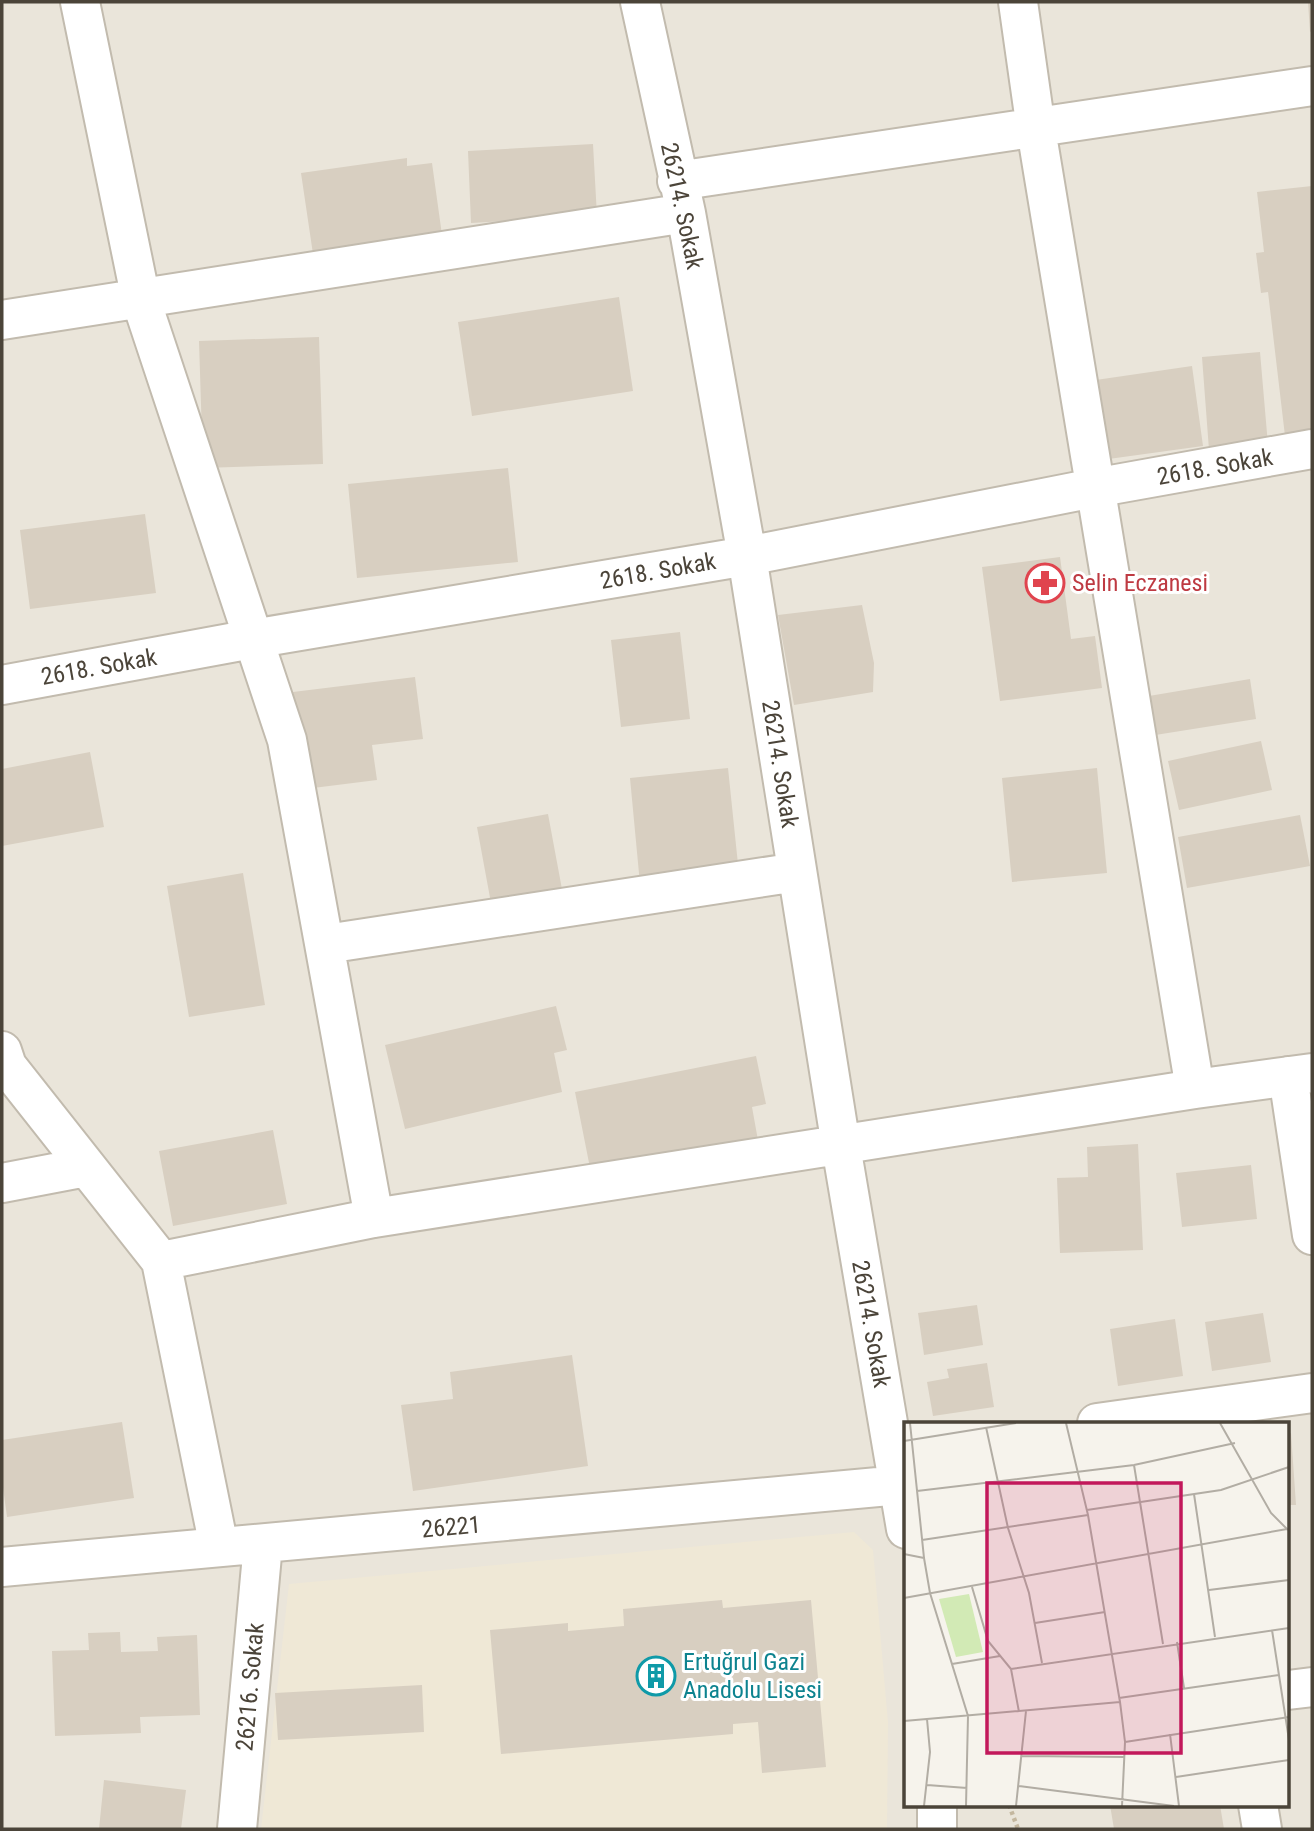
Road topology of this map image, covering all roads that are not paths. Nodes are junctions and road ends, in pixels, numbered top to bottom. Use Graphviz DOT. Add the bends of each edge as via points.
graph roads {
  1 [pos="80,2"];
  2 [pos="640,2"];
  3 [pos="1018,2"];
  4 [pos="1312,86"];
  5 [pos="1036,129"];
  6 [pos="682,197"];
  7 [pos="141,300"];
  8 [pos="2,320"];
  9 [pos="1312,449"];
  10 [pos="1094,488"];
  11 [pos="747,556"];
  12 [pos="253,639"];
  13 [pos="2,685"];
  14 [pos="797,872"];
  15 [pos="326,944"];
  16 [pos="2,1051"];
  17 [pos="1300,1075"];
  18 [pos="1195,1089"];
  19 [pos="841,1146"];
  20 [pos="86,1167"];
  21 [pos="2,1183"];
  22 [pos="374,1218"];
  23 [pos="1312,1235"];
  24 [pos="161,1261"];
  25 [pos="1312,1393"];
  26 [pos="1104,1422"];
  27 [pos="900,1462"];
  28 [pos="904,1507"];
  29 [pos="263,1545"];
  30 [pos="219,1547"];
  31 [pos="2,1567"];
  32 [pos="1312,1687"];
  33 [pos="1290,1690"];
  34 [pos="937,1806"];
  35 [pos="1258,1806"];
  36 [pos="237,1829"];
  37 [pos="937,1829"];
  38 [pos="1262,1829"];
  1 -- 7 [label="street"];
  2 -- 6 [label="street, 26214. Sokak"];
  3 -- 5 [label="street"];
  4 -- 5 [label="street"];
  5 -- 6 [label="street"];
  5 -- 10 [label="street"];
  6 -- 7 [label="street"];
  6 -- 11 [label="street, 26214. Sokak"];
  7 -- 8 [label="street"];
  7 -- 12 [label="street"];
  9 -- 10 [label="street, 2618. Sokak"];
  10 -- 11 [label="street, 2618. Sokak"];
  10 -- 18 [label="street"];
  11 -- 12 [label="street, 2618. Sokak"];
  11 -- 14 [label="street, 26214. Sokak"];
  12 -- 13 [label="street, 2618. Sokak"];
  12 -- 15 [label="street" via="287,740"];
  14 -- 15 [label="street"];
  14 -- 19 [label="street, 26214. Sokak"];
  15 -- 22 [label="street"];
  16 -- 20 [label="street" via="7,1066"];
  17 -- 18 [label="street"];
  17 -- 23 [label="street"];
  18 -- 19 [label="street"];
  19 -- 22 [label="street"];
  19 -- 27 [label="street, 26214. Sokak"];
  20 -- 21 [label="street"];
  20 -- 24 [label="street"];
  22 -- 24 [label="street"];
  24 -- 30 [label="street"];
  25 -- 26 [label="street"];
  27 -- 28 [label="street, 26214. Sokak"];
  27 -- 29 [label="street, 26221"];
  29 -- 30 [label="street, 26221"];
  29 -- 36 [label="street, 26216. Sokak"];
  30 -- 31 [label="street, 26221"];
  32 -- 33 [label="street"];
  34 -- 37 [label="street"];
  35 -- 38 [label="street"];
}
